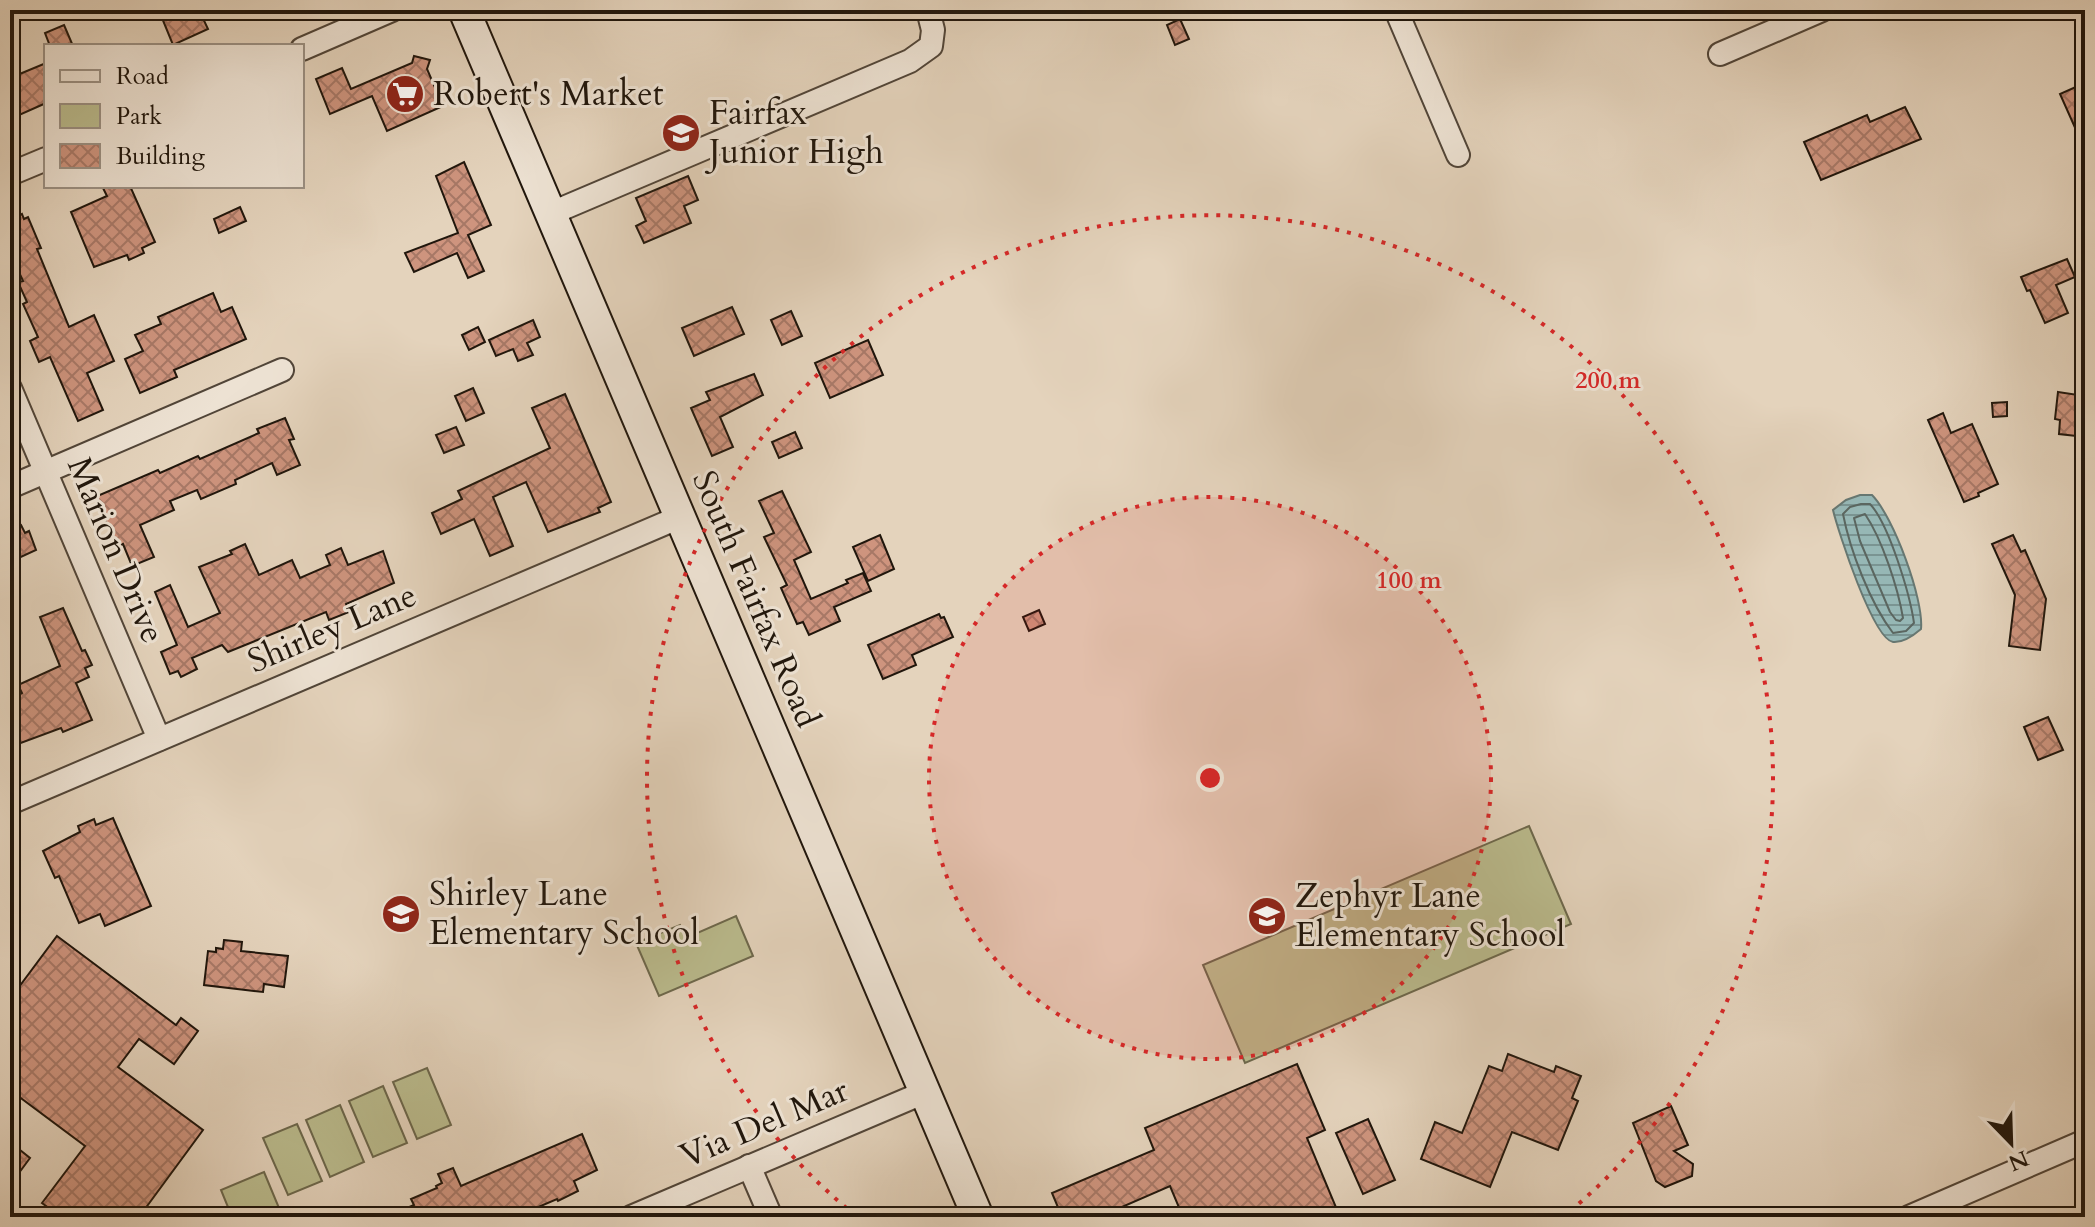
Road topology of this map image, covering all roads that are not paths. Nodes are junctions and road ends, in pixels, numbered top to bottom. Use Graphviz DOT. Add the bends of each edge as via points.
graph roads {
  1 [pos="392,10"];
  2 [pos="464,10"];
  3 [pos="928,10"];
  4 [pos="1396,10"];
  5 [pos="1822,10"];
  6 [pos="304,48"];
  7 [pos="1720,54"];
  8 [pos="1458,155"];
  9 [pos="44,160"];
  10 [pos="10,174"];
  11 [pos="552,213"];
  12 [pos="282,370"];
  13 [pos="10,388"];
  14 [pos="46,472"];
  15 [pos="10,487"];
  16 [pos="680,517"];
  17 [pos="159,739"];
  18 [pos="10,803"];
  19 [pos="925,1092"];
  20 [pos="2085,1141"];
  21 [pos="749,1166"];
  22 [pos="631,1217"];
  23 [pos="771,1217"];
  24 [pos="978,1217"];
  25 [pos="1909,1217"];
  1 -- 6 [label="street"];
  2 -- 11 [label="street, South Fairfax Road"];
  3 -- 11 [label="street" via="931,46 910,61"];
  4 -- 8 [label="street"];
  5 -- 7 [label="street"];
  9 -- 10 [label="street"];
  11 -- 16 [label="street, South Fairfax Road"];
  12 -- 14 [label="street"];
  13 -- 14 [label="street, Marion Drive"];
  14 -- 15 [label="street"];
  14 -- 17 [label="street, Marion Drive"];
  16 -- 17 [label="street, Shirley Lane"];
  16 -- 19 [label="street, South Fairfax Road"];
  17 -- 18 [label="street, Shirley Lane"];
  19 -- 21 [label="street, Via Del Mar"];
  19 -- 24 [label="street, South Fairfax Road"];
  20 -- 25 [label="street"];
  21 -- 22 [label="street, Via Del Mar"];
  21 -- 23 [label="street"];
}
